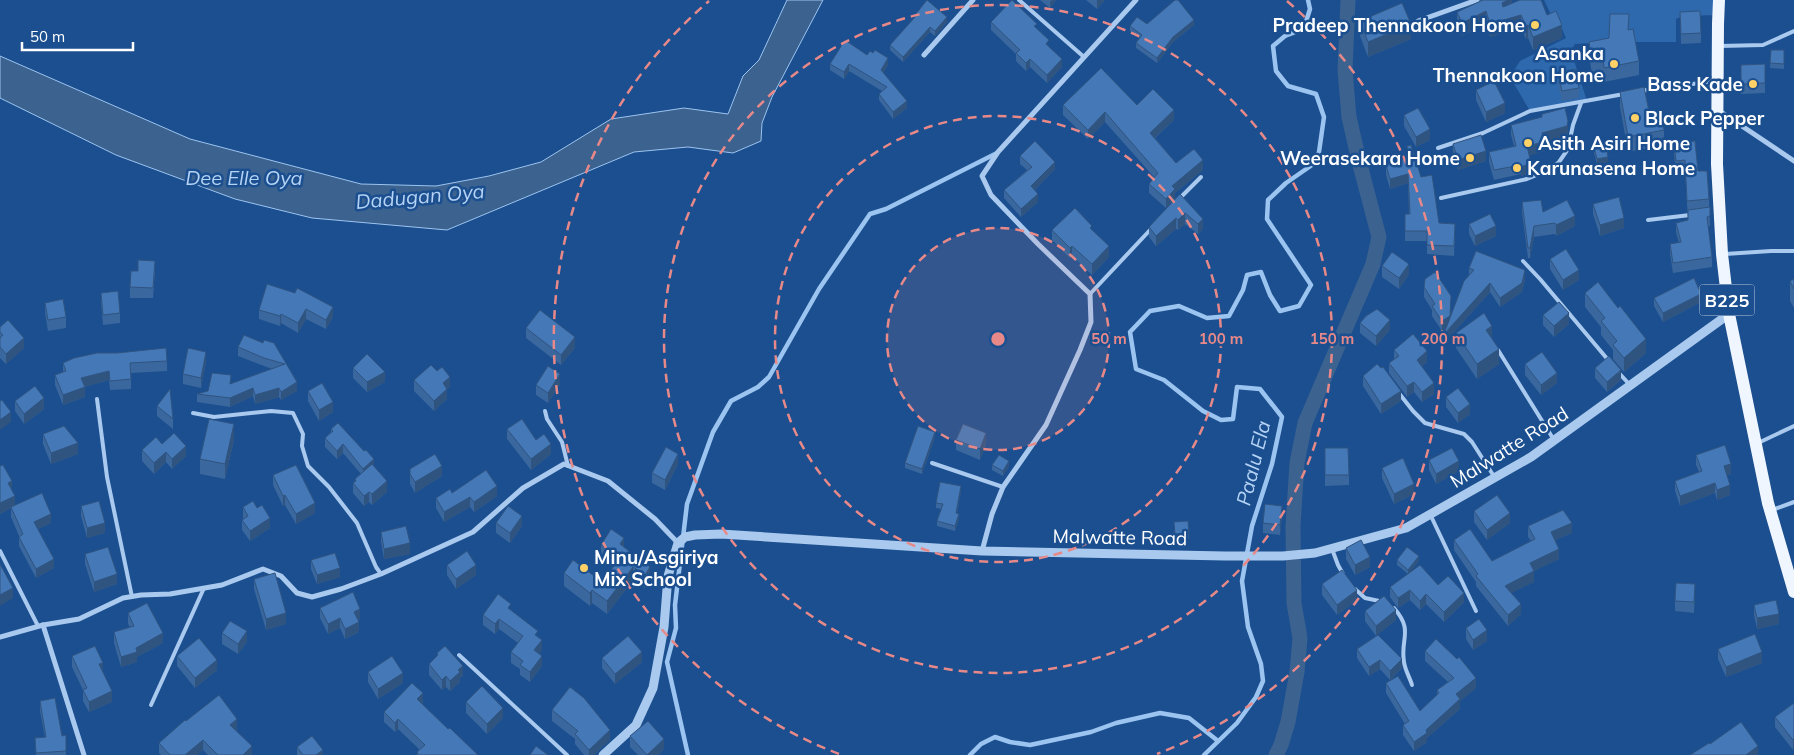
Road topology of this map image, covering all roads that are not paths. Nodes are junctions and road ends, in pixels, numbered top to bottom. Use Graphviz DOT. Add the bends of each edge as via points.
graph roads {
  1 [pos="973,0"];
  2 [pos="1019,0"];
  3 [pos="1136,0"];
  4 [pos="1476,0"];
  5 [pos="1720,0"];
  6 [pos="1418,21"];
  7 [pos="1794,31"];
  8 [pos="1718,46"];
  9 [pos="924,55"];
  10 [pos="1084,57"];
  11 [pos="1718,81"];
  12 [pos="1581,103"];
  13 [pos="1717,110"];
  14 [pos="1438,148"];
  15 [pos="1794,161"];
  16 [pos="1201,176"];
  17 [pos="1441,198"];
  18 [pos="1174,204"];
  19 [pos="1692,215"];
  20 [pos="1648,220"];
  21 [pos="1154,225"];
  22 [pos="1794,251"];
  23 [pos="1722,254"];
  24 [pos="1523,261"];
  25 [pos="1090,294"];
  26 [pos="1729,314"];
  27 [pos="1498,350"];
  28 [pos="1612,364"];
  29 [pos="1618,371"];
  30 [pos="1630,385"];
  31 [pos="1396,389"];
  32 [pos="97,400"];
  33 [pos="545,411"];
  34 [pos="194,413"];
  35 [pos="1794,426"];
  36 [pos="1554,440"];
  37 [pos="1756,444"];
  38 [pos="932,463"];
  39 [pos="568,466"];
  40 [pos="1495,478"];
  41 [pos="1003,487"];
  42 [pos="1794,502"];
  43 [pos="1770,511"];
  44 [pos="1430,514"];
  45 [pos="678,542"];
  46 [pos="1332,548"];
  47 [pos="0,551"];
  48 [pos="982,551"];
  49 [pos="382,574"];
  50 [pos="1347,580"];
  51 [pos="204,588"];
  52 [pos="1352,588"];
  53 [pos="1794,592"];
  54 [pos="132,596"];
  55 [pos="1476,611"];
  56 [pos="40,626"];
  57 [pos="0,637"];
  58 [pos="459,655"];
  59 [pos="1412,685"];
  60 [pos="151,705"];
  61 [pos="84,755"];
  62 [pos="567,755"];
  63 [pos="603,755"];
  1 -- 9 [label="street"];
  2 -- 10 [label="lane"];
  3 -- 10 [label="street"];
  4 -- 6 [label="street"];
  5 -- 8 [label="main road, B225"];
  7 -- 8 [label="lane" via="1763,45"];
  8 -- 11 [label="main road, B225"];
  10 -- 25 [label="street" via="998,152 982,176 991,196"];
  11 -- 12 [label="lane" via="1633,92"];
  11 -- 13 [label="main road, B225"];
  12 -- 14 [label="lane" via="1530,112"];
  12 -- 17 [label="lane" via="1572,125 1568,149 1560,162 1549,170 1527,179"];
  13 -- 15 [label="street"];
  13 -- 23 [label="main road, B225" via="1715,212"];
  16 -- 18 [label="lane"];
  19 -- 20 [label="lane"];
  21 -- 25 [label="lane"];
  22 -- 23 [label="lane"];
  23 -- 26 [label="main road, B225"];
  24 -- 28 [label="lane"];
  25 -- 41 [label="street" via="1091,322 1080,350 1046,425"];
  26 -- 30 [label="street, Malwatte Road"];
  26 -- 37 [label="main road, B225"];
  27 -- 36 [label="lane"];
  29 -- 30 [label="lane"];
  30 -- 36 [label="street, Malwatte Road"];
  31 -- 40 [label="lane" via="1425,423 1464,434"];
  32 -- 54 [label="lane" via="107,477"];
  33 -- 39 [label="lane" via="562,442"];
  34 -- 49 [label="lane" via="214,417 272,411 293,413 303,434 302,446 308,466 357,523"];
  35 -- 37 [label="lane"];
  36 -- 40 [label="street, Malwatte Road"];
  37 -- 43 [label="main road, B225"];
  38 -- 41 [label="lane"];
  39 -- 45 [label="street" via="608,481"];
  39 -- 49 [label="street" via="564,464 523,488 473,532"];
  40 -- 44 [label="street, Malwatte Road"];
  41 -- 48 [label="street"];
  42 -- 43 [label="lane"];
  43 -- 53 [label="main road, B225"];
  44 -- 46 [label="street, Malwatte Road" via="1406,528"];
  44 -- 55 [label="lane"];
  45 -- 48 [label="street, Malwatte Road" via="695,535 721,534"];
  45 -- 63 [label="street" via="668,576 664,627 653,688 636,725"];
  46 -- 48 [label="street, Malwatte Road" via="1282,556"];
  46 -- 50 [label="lane"];
  47 -- 56 [label="lane"];
  49 -- 51 [label="street" via="312,597 297,593 281,576 263,568 222,585"];
  51 -- 54 [label="street"];
  51 -- 60 [label="lane"];
  52 -- 59 [label="lane" via="1365,598 1391,605 1403,618 1406,635 1404,662"];
  54 -- 56 [label="street" via="79,619"];
  56 -- 57 [label="street"];
  56 -- 61 [label="street"];
  58 -- 62 [label="lane"];
}
